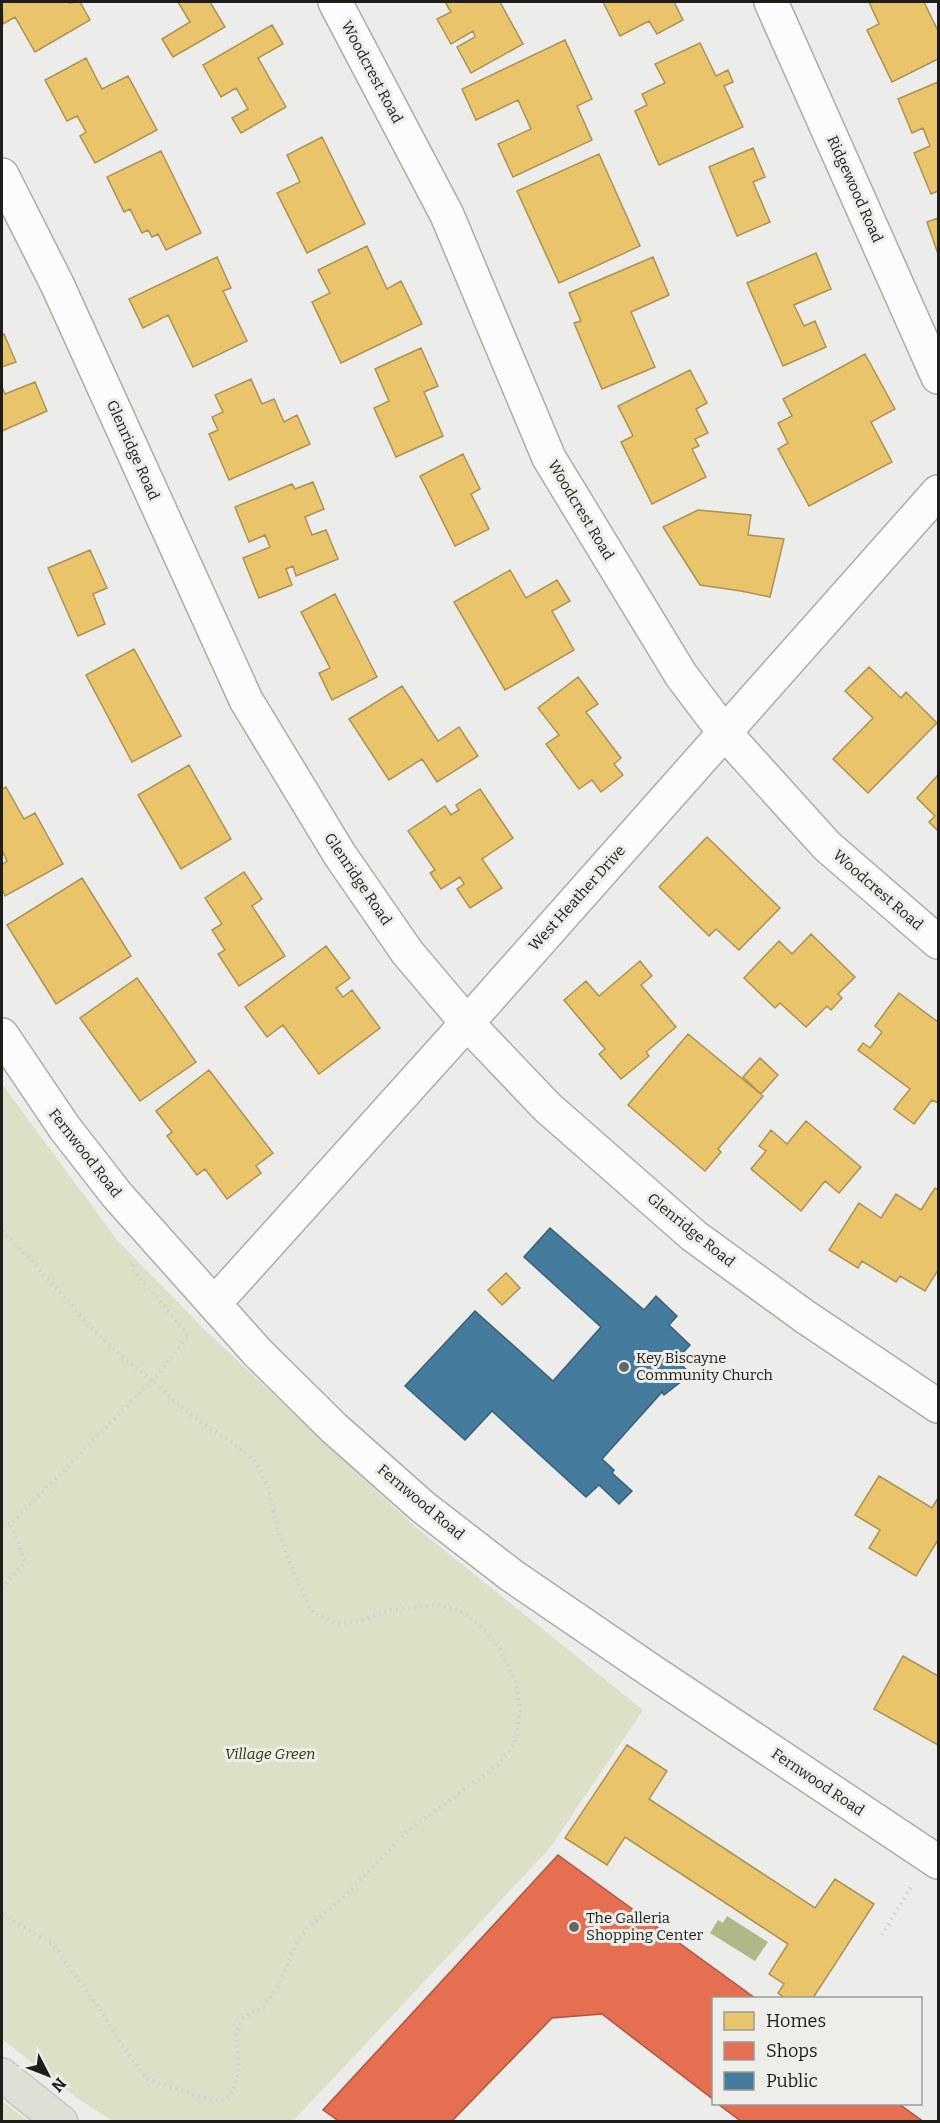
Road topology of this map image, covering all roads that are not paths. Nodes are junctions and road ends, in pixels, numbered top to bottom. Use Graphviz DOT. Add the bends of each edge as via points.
graph roads {
  1 [pos="335,2"];
  2 [pos="771,2"];
  3 [pos="2,175"];
  4 [pos="939,377"];
  5 [pos="939,492"];
  6 [pos="724,732"];
  7 [pos="939,942"];
  8 [pos="467,1023"];
  9 [pos="2,1035"];
  10 [pos="214,1304"];
  11 [pos="939,1406"];
  12 [pos="934,1859"];
  13 [pos="2,2075"];
  14 [pos="61,2121"];
  1 -- 6 [label="street, Woodcrest Road" via="447,215 549,458 681,675"];
  2 -- 4 [label="street, Ridgewood Road"];
  3 -- 8 [label="street, Glenridge Road" via="57,284 246,700 347,864 407,952"];
  5 -- 6 [label="street, West Heather Drive"];
  6 -- 7 [label="street, Woodcrest Road" via="827,846"];
  6 -- 8 [label="street, West Heather Drive"];
  8 -- 10 [label="street, West Heather Drive"];
  8 -- 11 [label="street, Glenridge Road" via="547,1107 694,1236 804,1316"];
  9 -- 10 [label="street, Fernwood Road" via="64,1127 159,1244"];
  10 -- 12 [label="street, Fernwood Road" via="334,1428 423,1506 511,1575"];
  13 -- 14 [label="main road"];
}
